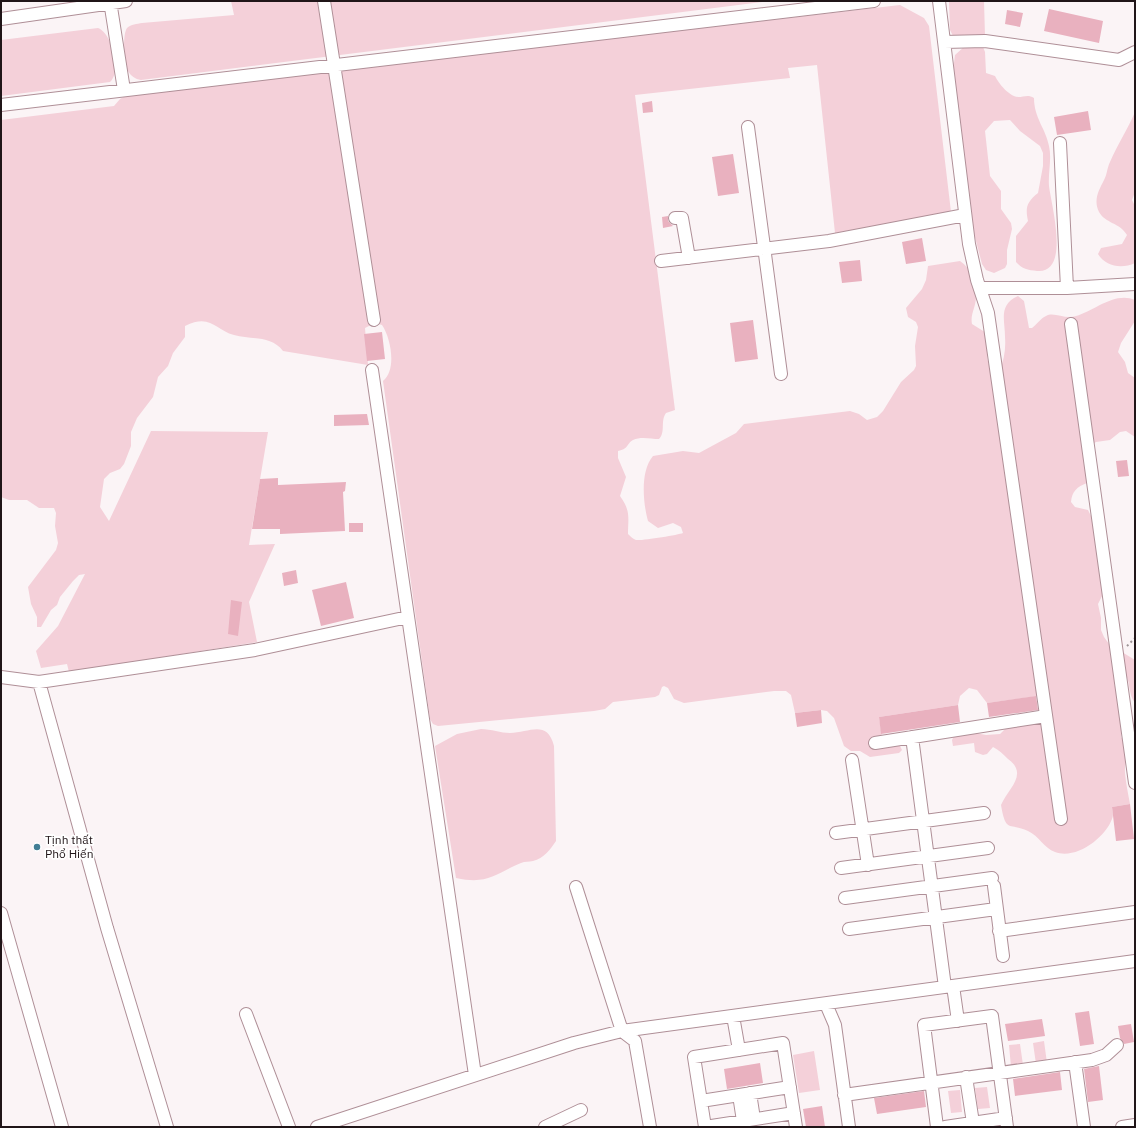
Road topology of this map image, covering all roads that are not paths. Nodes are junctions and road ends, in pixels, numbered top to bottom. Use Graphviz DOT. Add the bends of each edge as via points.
graph roads {
  1 [pos="126,1"];
  2 [pos="324,1"];
  3 [pos="874,1"];
  4 [pos="939,1"];
  5 [pos="110,2"];
  6 [pos="1,19"];
  7 [pos="944,42"];
  8 [pos="1135,52"];
  9 [pos="333,65"];
  10 [pos="118,91"];
  11 [pos="1,105"];
  12 [pos="748,127"];
  13 [pos="1060,143"];
  14 [pos="965,215"];
  15 [pos="675,218"];
  16 [pos="765,249"];
  17 [pos="689,258"];
  18 [pos="661,261"];
  19 [pos="1135,284"];
  20 [pos="980,288"];
  21 [pos="1067,288"];
  22 [pos="374,320"];
  23 [pos="1071,324"];
  24 [pos="372,370"];
  25 [pos="781,374"];
  26 [pos="408,617"];
  27 [pos="1,677"];
  28 [pos="39,682"];
  29 [pos="1046,716"];
  30 [pos="912,737"];
  31 [pos="875,743"];
  32 [pos="852,760"];
  33 [pos="1134,766"];
  34 [pos="1135,783"];
  35 [pos="984,813"];
  36 [pos="1061,819"];
  37 [pos="923,821"];
  38 [pos="862,829"];
  39 [pos="836,832"];
  40 [pos="988,848"];
  41 [pos="928,856"];
  42 [pos="868,865"];
  43 [pos="841,868"];
  44 [pos="932,886"];
  45 [pos="576,887"];
  46 [pos="845,898"];
  47 [pos="996,909"];
  48 [pos="1135,912"];
  49 [pos="1,913"];
  50 [pos="936,917"];
  51 [pos="849,929"];
  52 [pos="999,931"];
  53 [pos="1002,956"];
  54 [pos="1135,961"];
  55 [pos="949,987"];
  56 [pos="826,1004"];
  57 [pos="246,1014"];
  58 [pos="733,1016"];
  59 [pos="958,1021"];
  60 [pos="622,1031"];
  61 [pos="1117,1045"];
  62 [pos="739,1050"];
  63 [pos="1075,1062"];
  64 [pos="1000,1072"];
  65 [pos="475,1075"];
  66 [pos="966,1077"];
  67 [pos="932,1082"];
  68 [pos="790,1087"];
  69 [pos="744,1094"];
  70 [pos="844,1095"];
  71 [pos="701,1101"];
  72 [pos="581,1110"];
  73 [pos="794,1112"];
  74 [pos="749,1120"];
  75 [pos="973,1123"];
  76 [pos="1007,1123"];
  77 [pos="988,1124"];
  78 [pos="1135,1125"];
  79 [pos="957,1126"];
  80 [pos="62,1127"];
  81 [pos="167,1127"];
  82 [pos="289,1127"];
  83 [pos="317,1127"];
  84 [pos="545,1127"];
  85 [pos="650,1127"];
  86 [pos="705,1127"];
  87 [pos="796,1127"];
  88 [pos="849,1127"];
  89 [pos="938,1127"];
  90 [pos="945,1127"];
  91 [pos="1084,1127"];
  92 [pos="1122,1127"];
  1 -- 5 [label="street"];
  2 -- 9 [label="street"];
  3 -- 9 [label="street"];
  4 -- 7 [label="street"];
  5 -- 6 [label="street"];
  5 -- 10 [label="street"];
  7 -- 8 [label="street" via="985,41 1119,60"];
  7 -- 14 [label="street"];
  9 -- 10 [label="street"];
  9 -- 22 [label="street"];
  10 -- 11 [label="street"];
  12 -- 16 [label="street"];
  13 -- 21 [label="street"];
  14 -- 16 [label="street" via="829,242"];
  14 -- 20 [label="street" via="971,255"];
  15 -- 17 [label="street" via="682,218"];
  16 -- 17 [label="street"];
  16 -- 25 [label="street"];
  17 -- 18 [label="street"];
  19 -- 21 [label="street"];
  20 -- 21 [label="street"];
  20 -- 29 [label="street" via="989,323"];
  23 -- 33 [label="street"];
  24 -- 26 [label="street"];
  26 -- 28 [label="street" via="255,650"];
  26 -- 65 [label="street"];
  27 -- 28 [label="street"];
  28 -- 81 [label="street" via="107,928"];
  29 -- 30 [label="street"];
  29 -- 36 [label="street"];
  30 -- 31 [label="street"];
  30 -- 37 [label="street"];
  32 -- 38 [label="street"];
  33 -- 34 [label="street"];
  35 -- 37 [label="street"];
  37 -- 38 [label="street"];
  37 -- 41 [label="street"];
  38 -- 39 [label="street"];
  38 -- 42 [label="street"];
  40 -- 41 [label="street"];
  41 -- 42 [label="street"];
  41 -- 44 [label="street"];
  42 -- 43 [label="street"];
  44 -- 46 [label="street"];
  44 -- 47 [label="street" via="993,882"];
  44 -- 50 [label="street"];
  45 -- 60 [label="street"];
  47 -- 50 [label="street"];
  47 -- 52 [label="street"];
  48 -- 52 [label="street"];
  49 -- 80 [label="street"];
  50 -- 51 [label="street"];
  50 -- 55 [label="street"];
  52 -- 53 [label="street"];
  54 -- 55 [label="street"];
  55 -- 56 [label="street"];
  55 -- 59 [label="street"];
  56 -- 58 [label="street"];
  56 -- 70 [label="street" via="835,1025"];
  57 -- 82 [label="street"];
  58 -- 60 [label="street"];
  58 -- 62 [label="street"];
  59 -- 64 [label="street" via="992,1016"];
  59 -- 67 [label="street" via="924,1025"];
  60 -- 65 [label="street" via="574,1043"];
  60 -- 85 [label="street" via="635,1041"];
  61 -- 63 [label="street" via="1099,1058"];
  62 -- 68 [label="street" via="783,1043"];
  62 -- 71 [label="street" via="694,1057"];
  63 -- 64 [label="street"];
  63 -- 91 [label="street"];
  64 -- 66 [label="street"];
  64 -- 76 [label="street"];
  65 -- 83 [label="street"];
  66 -- 67 [label="street"];
  66 -- 75 [label="street"];
  67 -- 70 [label="street"];
  67 -- 89 [label="street"];
  68 -- 69 [label="street"];
  68 -- 73 [label="street"];
  69 -- 71 [label="street"];
  69 -- 74 [label="street"];
  70 -- 88 [label="street"];
  71 -- 86 [label="street"];
  72 -- 84 [label="street"];
  73 -- 74 [label="street"];
  73 -- 87 [label="street"];
  74 -- 86 [label="street"];
  75 -- 77 [label="street"];
  75 -- 79 [label="street"];
  76 -- 77 [label="street"];
  78 -- 92 [label="street"];
  79 -- 90 [label="street"];
}
